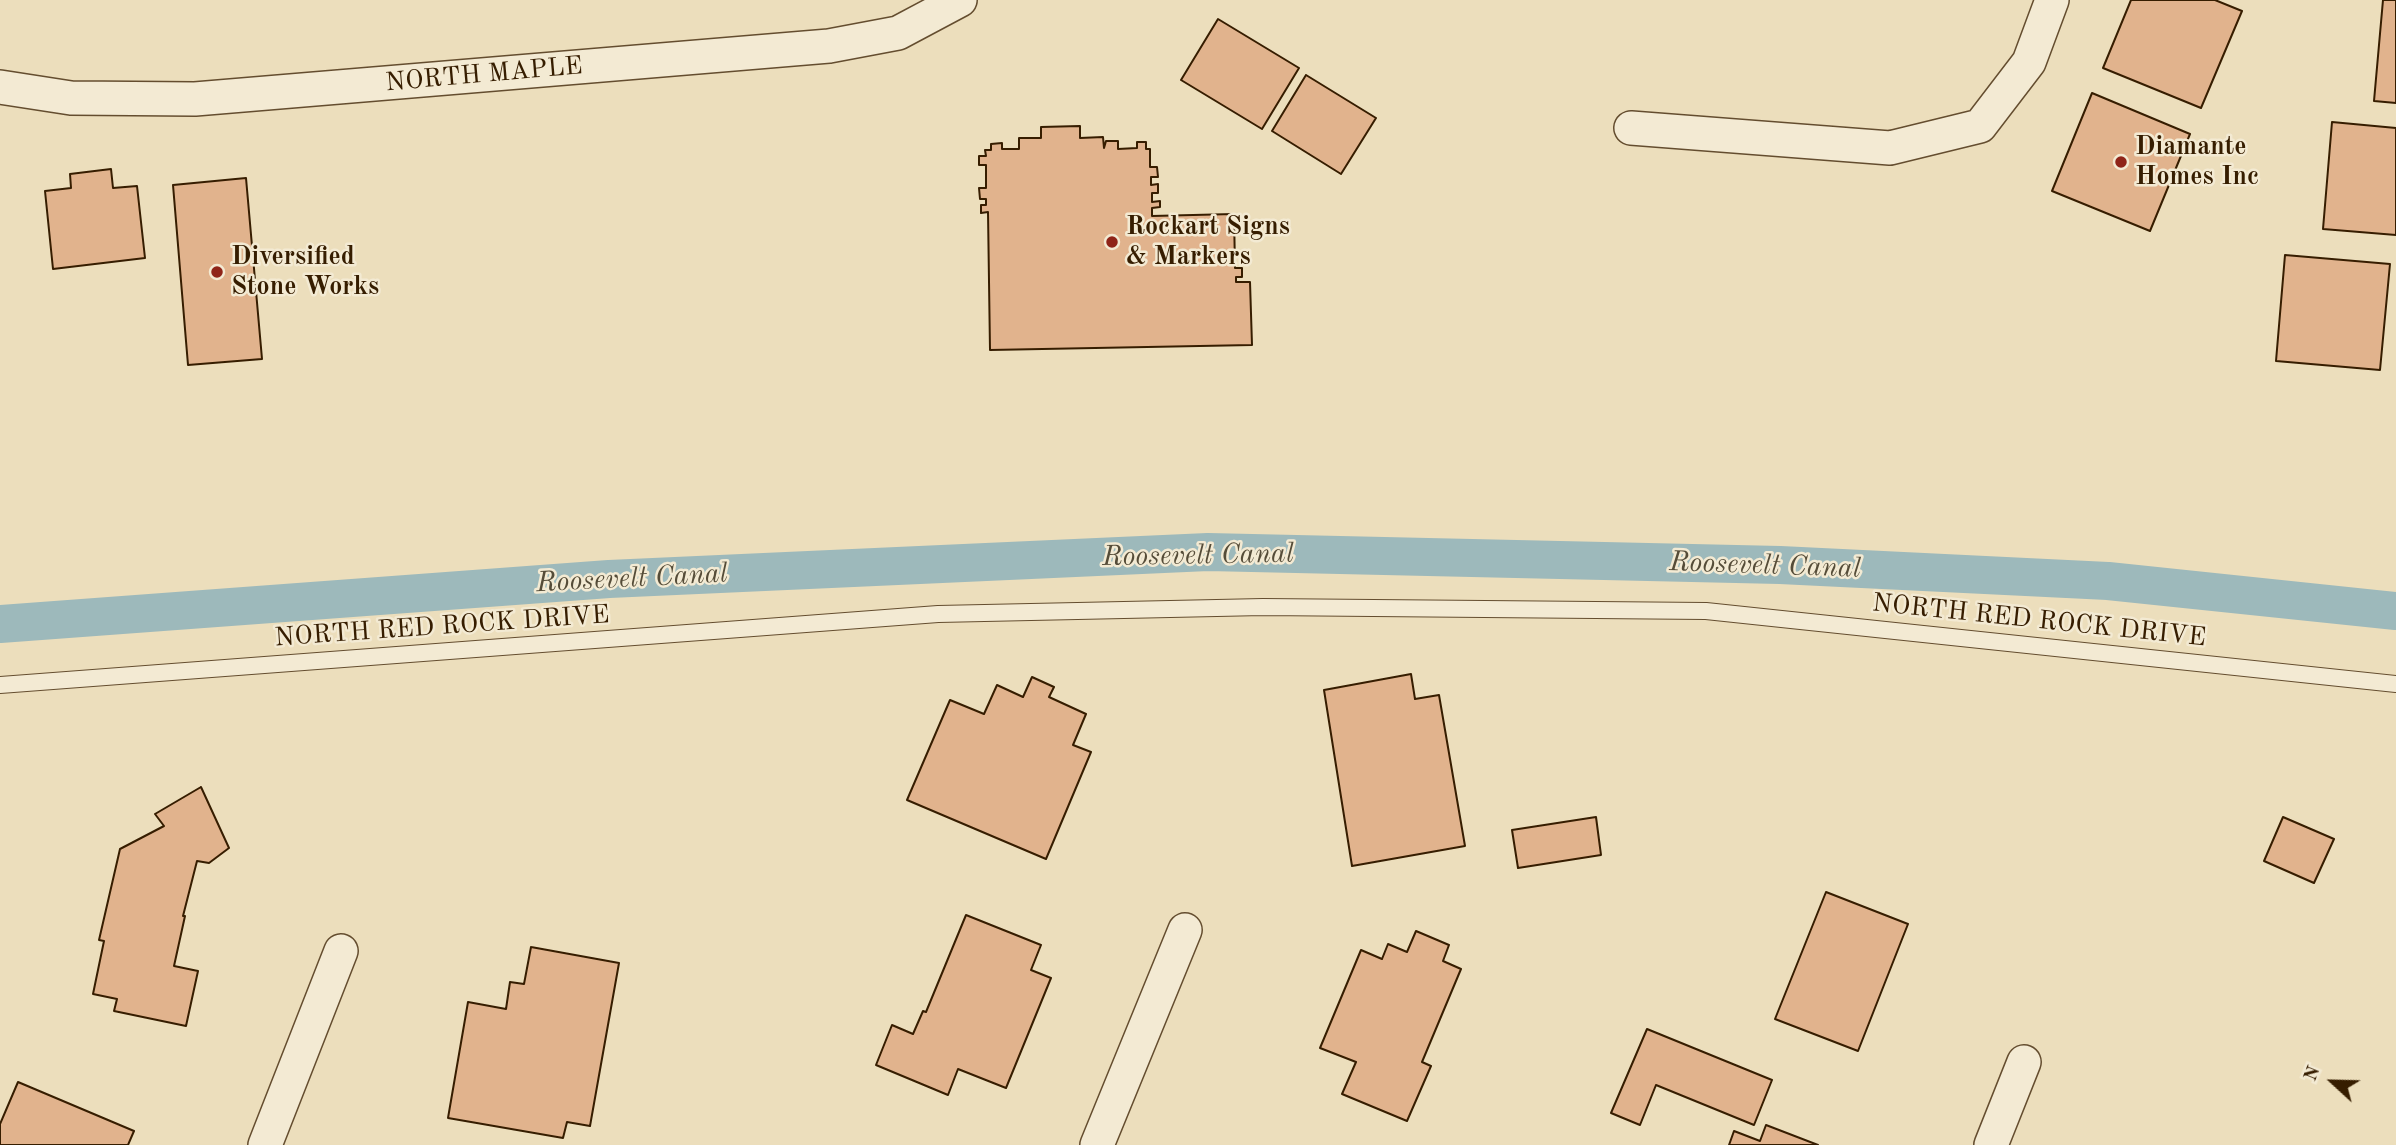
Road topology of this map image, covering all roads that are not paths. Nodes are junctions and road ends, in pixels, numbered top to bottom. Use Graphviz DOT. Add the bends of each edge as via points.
graph roads {
  1 [pos="960,0"];
  2 [pos="2052,0"];
  3 [pos="0,87"];
  4 [pos="1631,128"];
  5 [pos="2396,684"];
  6 [pos="0,685"];
  7 [pos="1185,930"];
  8 [pos="341,951"];
  9 [pos="2024,1062"];
  10 [pos="265,1145"];
  11 [pos="1097,1145"];
  12 [pos="1991,1145"];
  1 -- 3 [label="street, NORTH MAPLE" via="898,33 816,47 195,99 71,98"];
  2 -- 4 [label="street" via="2029,62 1980,126 1890,148"];
  5 -- 6 [label="lane, NORTH RED ROCK DRIVE" via="1706,611 1263,607 938,614"];
  7 -- 11 [label="street"];
  8 -- 10 [label="street"];
  9 -- 12 [label="street"];
}
